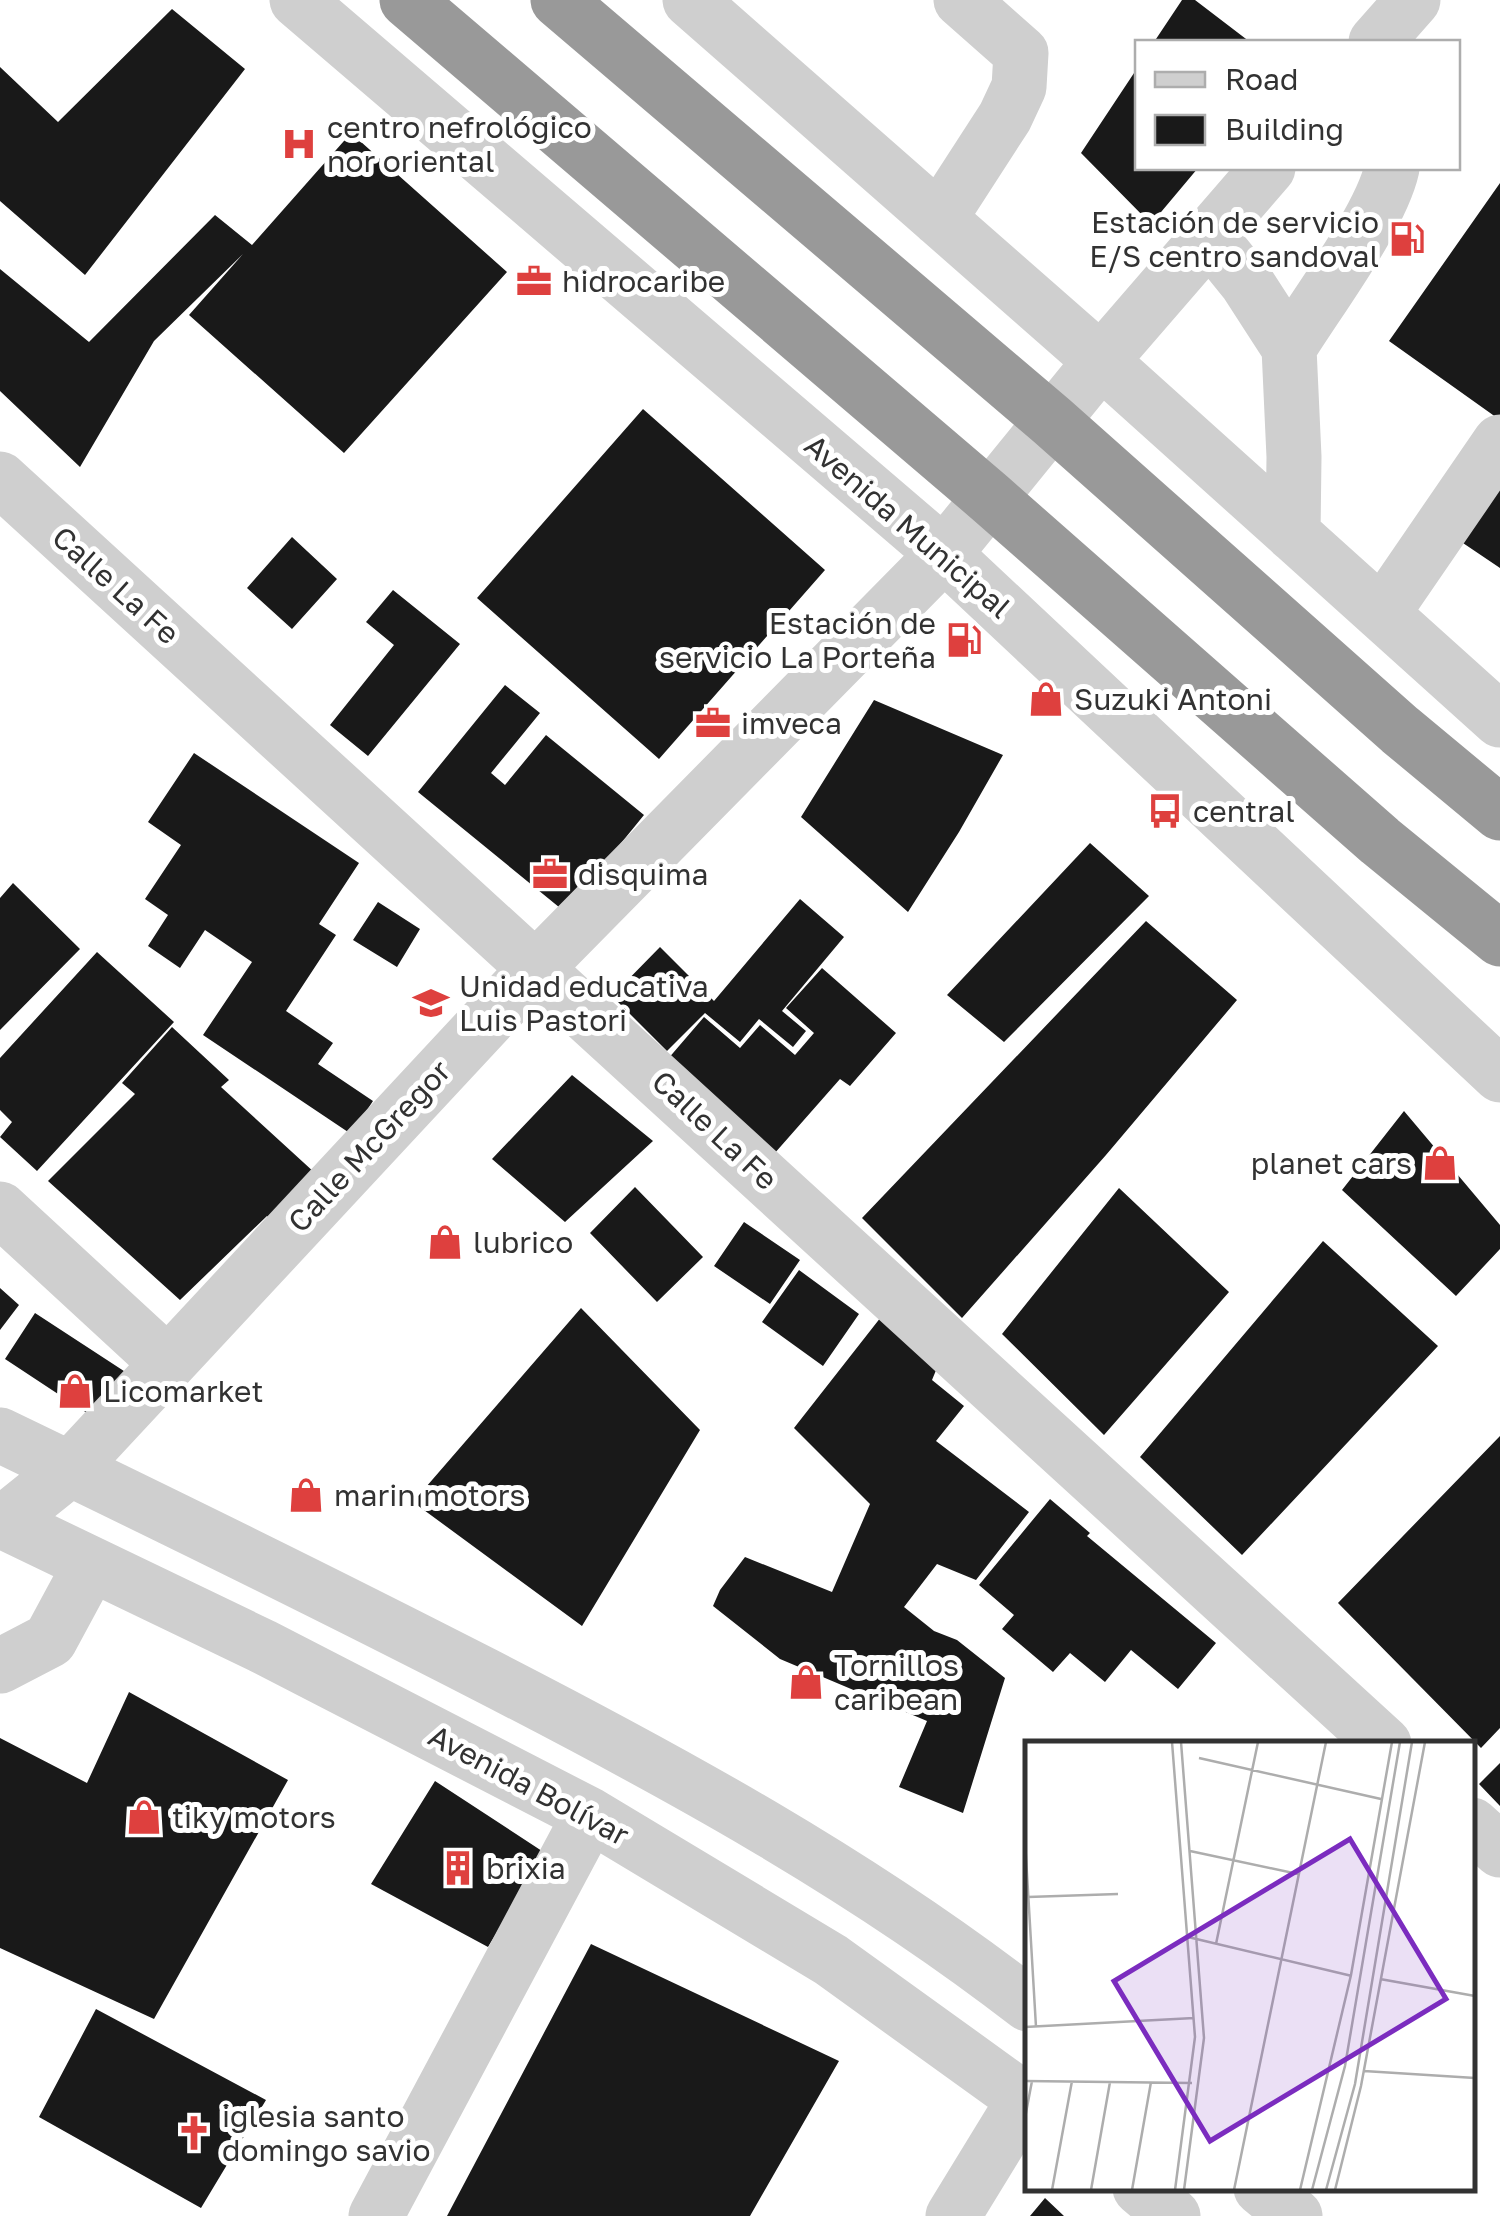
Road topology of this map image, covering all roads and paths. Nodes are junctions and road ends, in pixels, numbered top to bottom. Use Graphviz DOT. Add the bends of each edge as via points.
graph roads {
  1 [pos="297,0"];
  2 [pos="408,0"];
  3 [pos="558,0"];
  4 [pos="961,0"];
  5 [pos="1413,0"];
  6 [pos="716,8"];
  7 [pos="1378,40"];
  8 [pos="1266,170"];
  9 [pos="1392,170"];
  10 [pos="939,219"];
  11 [pos="1209,236"];
  12 [pos="1289,348"];
  13 [pos="1101,361"];
  14 [pos="1052,421"];
  15 [pos="1500,442"];
  16 [pos="990,498"];
  17 [pos="9,504"];
  18 [pos="1292,534"];
  19 [pos="944,554"];
  20 [pos="1382,614"];
  21 [pos="1500,720"];
  22 [pos="1500,812"];
  23 [pos="1500,939"];
  24 [pos="537,967"];
  25 [pos="1500,1074"];
  26 [pos="0,1209"];
  27 [pos="166,1362"];
  28 [pos="0,1436"];
  29 [pos="70,1469"];
  30 [pos="2,1521"];
  31 [pos="91,1564"];
  32 [pos="0,1666"];
  33 [pos="1381,1741"];
  34 [pos="590,1814"];
  35 [pos="1475,1828"];
  36 [pos="1500,1850"];
  37 [pos="1025,2002"];
  38 [pos="1025,2100"];
  39 [pos="1025,2103"];
  40 [pos="1144,2191"];
  41 [pos="1265,2191"];
  42 [pos="376,2216"];
  43 [pos="953,2216"];
  44 [pos="1173,2216"];
  45 [pos="1294,2216"];
  1 -- 19 [label="street, Avenida Municipal"];
  2 -- 16 [label="highway"];
  3 -- 14 [label="highway"];
  4 -- 10 [label="street" via="1021,53 1019,86"];
  5 -- 7 [label="street"];
  6 -- 10 [label="street"];
  8 -- 11 [label="street, Calle McGregor"];
  9 -- 12 [label="street"];
  10 -- 13 [label="street"];
  11 -- 12 [label="street"];
  11 -- 13 [label="street, Calle McGregor"];
  12 -- 18 [label="street"];
  13 -- 14 [label="street, Calle McGregor"];
  13 -- 18 [label="street"];
  14 -- 16 [label="street, Calle McGregor"];
  14 -- 22 [label="highway"];
  15 -- 20 [label="street"];
  16 -- 19 [label="street, Calle McGregor"];
  16 -- 23 [label="highway"];
  17 -- 24 [label="street, Calle La Fe"];
  18 -- 20 [label="street"];
  19 -- 24 [label="street, Calle McGregor"];
  19 -- 25 [label="street, Avenida Municipal"];
  20 -- 21 [label="street"];
  24 -- 27 [label="street, Calle McGregor"];
  24 -- 33 [label="street, Calle La Fe"];
  26 -- 27 [label="street"];
  27 -- 29 [label="street, Calle McGregor"];
  28 -- 29 [label="street"];
  29 -- 30 [label="street, Calle McGregor"];
  29 -- 37 [label="street" via="632,1751 765,1826"];
  30 -- 31 [label="street, Avenida Bolívar"];
  31 -- 32 [label="street" via="50,1640"];
  31 -- 34 [label="street, Avenida Bolívar"];
  34 -- 38 [label="street, Avenida Bolívar" via="831,1960"];
  34 -- 42 [label="street"];
  35 -- 36 [label="street"];
  39 -- 43 [label="street"];
  40 -- 44 [label="street"];
  41 -- 45 [label="street"];
}
